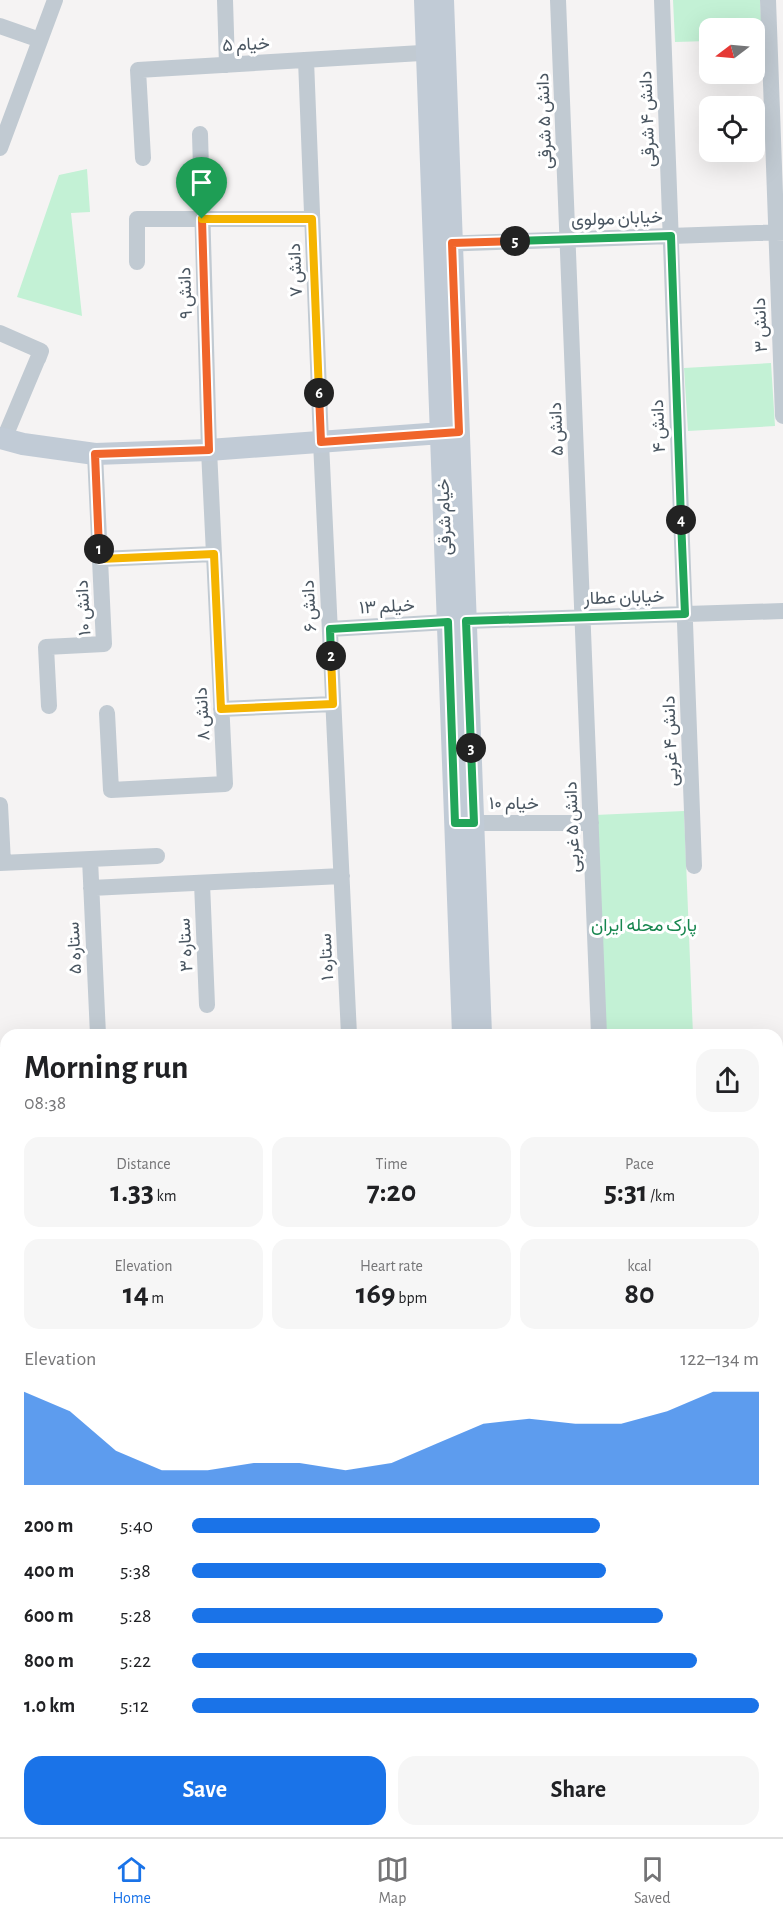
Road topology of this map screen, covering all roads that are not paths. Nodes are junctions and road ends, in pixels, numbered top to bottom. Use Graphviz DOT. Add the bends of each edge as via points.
graph roads {
  1 [pos="55,0"];
  2 [pos="225,0"];
  3 [pos="425,0"];
  4 [pos="443,0"];
  5 [pos="558,0"];
  6 [pos="662,0"];
  7 [pos="768,0"];
  8 [pos="0,26"];
  9 [pos="40,40"];
  10 [pos="436,52"];
  11 [pos="306,60"];
  12 [pos="227,65"];
  13 [pos="200,135"];
  14 [pos="0,148"];
  15 [pos="143,158"];
  16 [pos="202,219"];
  17 [pos="312,219"];
  18 [pos="780,233"];
  19 [pos="671,236"];
  20 [pos="568,239"];
  21 [pos="443,244"];
  22 [pos="137,262"];
  23 [pos="0,333"];
  24 [pos="41,351"];
  25 [pos="27,385"];
  26 [pos="783,416"];
  27 [pos="450,432"];
  28 [pos="2,439"];
  29 [pos="321,442"];
  30 [pos="209,450"];
  31 [pos="95,454"];
  32 [pos="214,554"];
  33 [pos="100,559"];
  34 [pos="783,611"];
  35 [pos="685,614"];
  36 [pos="583,617"];
  37 [pos="457,621"];
  38 [pos="330,629"];
  39 [pos="333,704"];
  40 [pos="49,706"];
  41 [pos="221,709"];
  42 [pos="107,713"];
  43 [pos="0,805"];
  44 [pos="464,823"];
  45 [pos="591,823"];
  46 [pos="157,856"];
  47 [pos="90,859"];
  48 [pos="1,863"];
  49 [pos="694,866"];
  50 [pos="342,876"];
  51 [pos="202,883"];
  52 [pos="91,888"];
  53 [pos="207,1005"];
  54 [pos="98,1029"];
  55 [pos="349,1029"];
  56 [pos="463,1029"];
  57 [pos="481,1029"];
  58 [pos="599,1029"];
  1 -- 9 [label="street"];
  2 -- 12 [label="street"];
  3 -- 10 [label="street, خیام شرقی"];
  4 -- 10 [label="street, خیام شرقی"];
  5 -- 20 [label="street, دانش ۵ شرقی"];
  6 -- 19 [label="street, دانش ۴ شرقی"];
  7 -- 18 [label="street, دانش ۳"];
  8 -- 9 [label="street"];
  9 -- 14 [label="street"];
  10 -- 11 [label="street, خیام ۵"];
  10 -- 21 [label="street, خیام شرقی"];
  11 -- 12 [label="street, خیام ۵"];
  11 -- 17 [label="street, دانش ۷"];
  12 -- 15 [label="street, خیام ۵" via="138,70"];
  13 -- 16 [label="street, دانش ۹"];
  16 -- 17 [label="street"];
  16 -- 22 [label="street" via="137,219"];
  16 -- 30 [label="street, دانش ۹"];
  17 -- 29 [label="street, دانش ۷"];
  18 -- 19 [label="street, خیابان مولوی"];
  18 -- 26 [label="street, دانش ۳"];
  19 -- 20 [label="street, خیابان مولوی"];
  19 -- 35 [label="street, دانش ۴"];
  20 -- 21 [label="street, خیابان مولوی"];
  20 -- 36 [label="street, دانش ۵"];
  21 -- 27 [label="street, خیام شرقی"];
  23 -- 24 [label="street"];
  24 -- 25 [label="street"];
  24 -- 28 [label="street"];
  27 -- 29 [label="street"];
  27 -- 37 [label="street, خیام شرقی"];
  28 -- 31 [label="street"];
  29 -- 30 [label="street"];
  29 -- 38 [label="street, دانش ۶"];
  30 -- 31 [label="street"];
  30 -- 32 [label="street, دانش ۸"];
  31 -- 33 [label="street, دانش ۱۰"];
  32 -- 33 [label="street"];
  32 -- 41 [label="street, دانش ۸"];
  33 -- 40 [label="street, دانش ۱۰" via="104,644 46,647"];
  34 -- 35 [label="street, خیابان عطار"];
  35 -- 36 [label="street, خیابان عطار"];
  35 -- 49 [label="street, دانش ۴ غربی"];
  36 -- 37 [label="street, خیابان عطار"];
  36 -- 45 [label="street, دانش ۵ غربی"];
  37 -- 38 [label="street, خیلم ۱۳"];
  37 -- 44 [label="street, خیام شرقی"];
  38 -- 39 [label="street, دانش ۶"];
  39 -- 41 [label="street"];
  39 -- 50 [label="street, دانش ۶"];
  41 -- 42 [label="street, دانش ۸" via="225,784 111,790"];
  43 -- 48 [label="street"];
  44 -- 45 [label="street, خیام ۱۰"];
  44 -- 56 [label="street, خیام شرقی"];
  44 -- 57 [label="street, خیام شرقی"];
  45 -- 58 [label="street, دانش ۵ غربی"];
  46 -- 47 [label="street"];
  47 -- 48 [label="street"];
  47 -- 52 [label="street, ستاره ۵"];
  50 -- 51 [label="street"];
  50 -- 55 [label="street, ستاره ۱"];
  51 -- 52 [label="street"];
  51 -- 53 [label="street, ستاره ۳"];
  52 -- 54 [label="street, ستاره ۵"];
}
